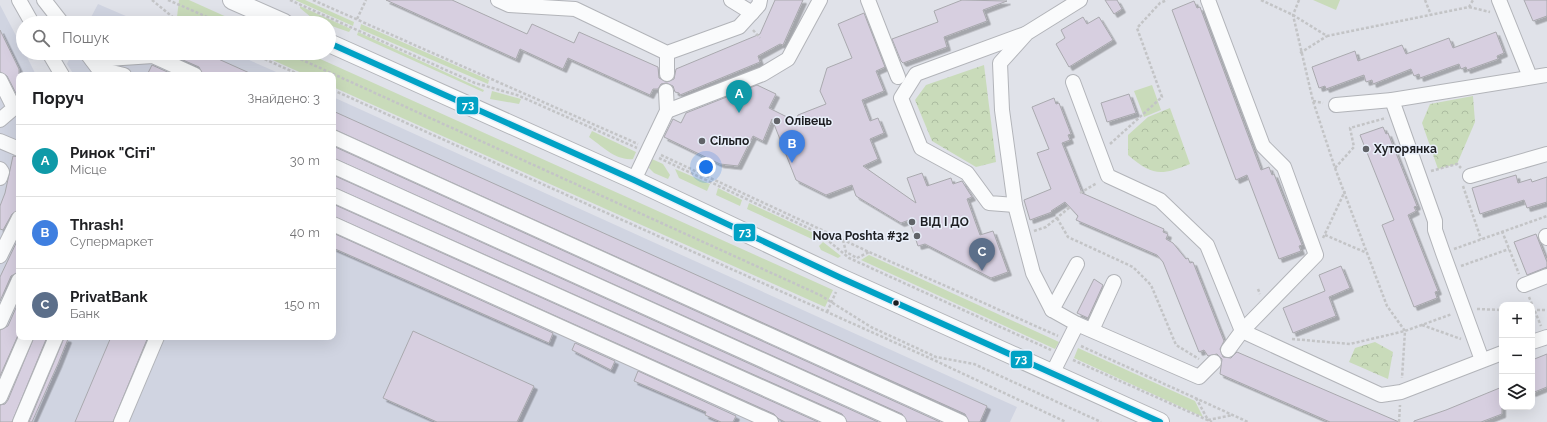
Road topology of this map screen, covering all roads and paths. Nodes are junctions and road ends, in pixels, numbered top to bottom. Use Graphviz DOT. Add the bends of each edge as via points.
graph roads {
  1 [pos="19,0"];
  2 [pos="44,0"];
  3 [pos="152,0"];
  4 [pos="168,0"];
  5 [pos="232,0"];
  6 [pos="290,0"];
  7 [pos="313,0"];
  8 [pos="366,0"];
  9 [pos="498,0"];
  10 [pos="731,0"];
  11 [pos="760,0"];
  12 [pos="820,0"];
  13 [pos="868,0"];
  14 [pos="1080,0"];
  15 [pos="1167,0"];
  16 [pos="1208,0"];
  17 [pos="1261,0"];
  18 [pos="1299,0"];
  19 [pos="1425,0"];
  20 [pos="1473,0"];
  21 [pos="1499,0"];
  22 [pos="1469,7"];
  23 [pos="752,13"];
  24 [pos="1293,15"];
  25 [pos="1431,15"];
  26 [pos="1505,15"];
  27 [pos="28,16"];
  28 [pos="57,16"];
  29 [pos="172,16"];
  30 [pos="205,16"];
  31 [pos="268,16"];
  32 [pos="326,16"];
  33 [pos="357,19"];
  34 [pos="336,21"];
  35 [pos="1027,33"];
  36 [pos="1327,36"];
  37 [pos="336,46"];
  38 [pos="668,53"];
  39 [pos="1300,53"];
  40 [pos="53,60"];
  41 [pos="124,60"];
  42 [pos="162,60"];
  43 [pos="266,60"];
  44 [pos="302,60"];
  45 [pos="95,64"];
  46 [pos="60,72"];
  47 [pos="116,72"];
  48 [pos="188,72"];
  49 [pos="293,72"];
  50 [pos="329,72"];
  51 [pos="667,74"];
  52 [pos="336,75"];
  53 [pos="1547,75"];
  54 [pos="898,77"];
  55 [pos="1530,77"];
  56 [pos="0,80"];
  57 [pos="1073,82"];
  58 [pos="336,91"];
  59 [pos="666,91"];
  60 [pos="1392,100"];
  61 [pos="1336,105"];
  62 [pos="667,111"];
  63 [pos="1397,115"];
  64 [pos="0,120"];
  65 [pos="336,138"];
  66 [pos="0,141"];
  67 [pos="16,148"];
  68 [pos="647,150"];
  69 [pos="1109,150"];
  70 [pos="1547,154"];
  71 [pos="1457,164"];
  72 [pos="336,167"];
  73 [pos="1335,168"];
  74 [pos="0,169"];
  75 [pos="1419,175"];
  76 [pos="1108,176"];
  77 [pos="1470,176"];
  78 [pos="0,178"];
  79 [pos="634,180"];
  80 [pos="1344,190"];
  81 [pos="1080,193"];
  82 [pos="336,195"];
  83 [pos="1469,202"];
  84 [pos="1015,205"];
  85 [pos="1070,207"];
  86 [pos="1547,216"];
  87 [pos="1057,218"];
  88 [pos="16,224"];
  89 [pos="336,225"];
  90 [pos="1046,227"];
  91 [pos="1325,235"];
  92 [pos="1481,239"];
  93 [pos="843,240"];
  94 [pos="1509,249"];
  95 [pos="869,252"];
  96 [pos="1368,253"];
  97 [pos="1443,253"];
  98 [pos="1316,255"];
  99 [pos="0,256"];
  100 [pos="857,258"];
  101 [pos="853,259"];
  102 [pos="1077,264"];
  103 [pos="1449,271"];
  104 [pos="1547,276"];
  105 [pos="1114,282"];
  106 [pos="1524,285"];
  107 [pos="16,287"];
  108 [pos="832,301"];
  109 [pos="1464,309"];
  110 [pos="1052,310"];
  111 [pos="1499,310"];
  112 [pos="1535,310"];
  113 [pos="1547,310"];
  114 [pos="827,312"];
  115 [pos="0,322"];
  116 [pos="1077,324"];
  117 [pos="1422,325"];
  118 [pos="1092,330"];
  119 [pos="1242,331"];
  120 [pos="1405,331"];
  121 [pos="1547,337"];
  122 [pos="1290,339"];
  123 [pos="25,340"];
  124 [pos="55,340"];
  125 [pos="156,340"];
  126 [pos="1069,341"];
  127 [pos="1535,341"];
  128 [pos="1477,344"];
  129 [pos="1228,350"];
  130 [pos="1499,354"];
  131 [pos="1062,355"];
  132 [pos="1482,360"];
  133 [pos="1212,364"];
  134 [pos="1052,374"];
  135 [pos="1401,392"];
  136 [pos="0,396"];
  137 [pos="1196,398"];
  138 [pos="1233,415"];
  139 [pos="1208,421"];
  140 [pos="20,422"];
  141 [pos="121,422"];
  142 [pos="771,422"];
  143 [pos="838,422"];
  144 [pos="899,422"];
  145 [pos="961,422"];
  146 [pos="1066,422"];
  147 [pos="1101,422"];
  148 [pos="1160,422"];
  149 [pos="1212,422"];
  150 [pos="1248,422"];
  1 -- 27 [label="lane"];
  2 -- 28 [label="lane"];
  3 -- 29 [label="path"];
  4 -- 30 [label="path"];
  5 -- 31 [label="main road"];
  6 -- 32 [label="path"];
  7 -- 33 [label="path"];
  8 -- 33 [label="path"];
  9 -- 38 [label="lane" via="509,5 575,9"];
  10 -- 23 [label="lane"];
  11 -- 23 [label="lane"];
  12 -- 62 [label="lane" via="788,59 763,74"];
  13 -- 54 [label="lane"];
  14 -- 35 [label="lane"];
  15 -- 69 [label="path" via="1160,3 1137,28 1162,97 1110,144"];
  16 -- 98 [label="lane" via="1263,146 1284,167"];
  17 -- 24 [label="path"];
  18 -- 24 [label="path"];
  19 -- 25 [label="path"];
  20 -- 22 [label="path"];
  21 -- 26 [label="lane"];
  22 -- 25 [label="path"];
  22 -- 26 [label="path"];
  23 -- 38 [label="lane" via="739,27"];
  24 -- 36 [label="path"];
  24 -- 39 [label="path"];
  25 -- 36 [label="path"];
  26 -- 55 [label="lane"];
  33 -- 68 [label="path"];
  34 -- 68 [label="path" via="475,83 517,95"];
  35 -- 84 [label="lane" via="1000,63 1002,110"];
  35 -- 84 [label="lane" via="916,74 901,98 921,148 967,173 989,203"];
  36 -- 39 [label="path"];
  37 -- 79 [label="main road"];
  38 -- 51 [label="lane"];
  39 -- 73 [label="path"];
  40 -- 46 [label="lane"];
  41 -- 45 [label="lane"];
  42 -- 48 [label="lane"];
  43 -- 49 [label="path"];
  44 -- 50 [label="path"];
  45 -- 47 [label="lane"];
  52 -- 108 [label="path"];
  53 -- 55 [label="lane"];
  55 -- 60 [label="lane"];
  56 -- 64 [label="lane" via="14,108"];
  57 -- 76 [label="lane"];
  58 -- 114 [label="path"];
  59 -- 62 [label="lane"];
  60 -- 61 [label="lane"];
  60 -- 63 [label="lane"];
  62 -- 68 [label="lane"];
  63 -- 73 [label="path" via="1350,128 1354,147"];
  63 -- 75 [label="lane"];
  65 -- 145 [label="lane"];
  66 -- 67 [label="lane"];
  68 -- 79 [label="lane"];
  68 -- 93 [label="path"];
  68 -- 101 [label="path" via="819,233"];
  70 -- 77 [label="lane"];
  71 -- 75 [label="path"];
  72 -- 144 [label="lane"];
  73 -- 80 [label="path"];
  74 -- 78 [label="lane"];
  75 -- 97 [label="lane"];
  76 -- 81 [label="path"];
  76 -- 119 [label="lane" via="1160,200 1207,245"];
  79 -- 134 [label="main road"];
  80 -- 91 [label="path"];
  80 -- 96 [label="path"];
  82 -- 143 [label="lane"];
  83 -- 92 [label="path"];
  84 -- 110 [label="lane" via="1033,273"];
  85 -- 87 [label="path"];
  86 -- 92 [label="path"];
  87 -- 90 [label="path"];
  87 -- 133 [label="path" via="1068,237 1133,267 1152,285 1176,345"];
  88 -- 99 [label="lane"];
  89 -- 142 [label="lane"];
  91 -- 96 [label="path"];
  91 -- 98 [label="path"];
  92 -- 97 [label="path"];
  93 -- 95 [label="path"];
  93 -- 100 [label="path" via="846,252"];
  94 -- 103 [label="path"];
  95 -- 100 [label="path"];
  95 -- 126 [label="path"];
  96 -- 120 [label="path" via="1387,306"];
  97 -- 103 [label="lane"];
  98 -- 119 [label="lane"];
  100 -- 101 [label="path"];
  101 -- 131 [label="path"];
  102 -- 110 [label="lane"];
  103 -- 109 [label="lane"];
  104 -- 106 [label="lane"];
  105 -- 118 [label="lane"];
  107 -- 115 [label="lane"];
  108 -- 114 [label="path"];
  108 -- 147 [label="path" via="871,327 936,357 974,364"];
  109 -- 111 [label="path"];
  109 -- 117 [label="path"];
  109 -- 128 [label="lane"];
  110 -- 116 [label="lane"];
  112 -- 113 [label="path"];
  114 -- 146 [label="path"];
  116 -- 118 [label="lane"];
  116 -- 126 [label="lane"];
  117 -- 120 [label="path"];
  117 -- 128 [label="path"];
  118 -- 133 [label="lane" via="1199,377"];
  119 -- 129 [label="lane"];
  119 -- 135 [label="lane" via="1380,396"];
  120 -- 122 [label="path" via="1350,344"];
  120 -- 135 [label="path" via="1406,348"];
  121 -- 127 [label="lane"];
  123 -- 136 [label="lane"];
  124 -- 140 [label="lane"];
  125 -- 141 [label="lane"];
  126 -- 131 [label="lane"];
  126 -- 137 [label="path"];
  128 -- 132 [label="lane"];
  130 -- 132 [label="lane"];
  131 -- 134 [label="lane"];
  131 -- 139 [label="path"];
  132 -- 135 [label="lane"];
  134 -- 148 [label="main road"];
  137 -- 138 [label="path"];
  137 -- 139 [label="path"];
  138 -- 139 [label="path"];
  138 -- 150 [label="path"];
  139 -- 149 [label="path"];
}
